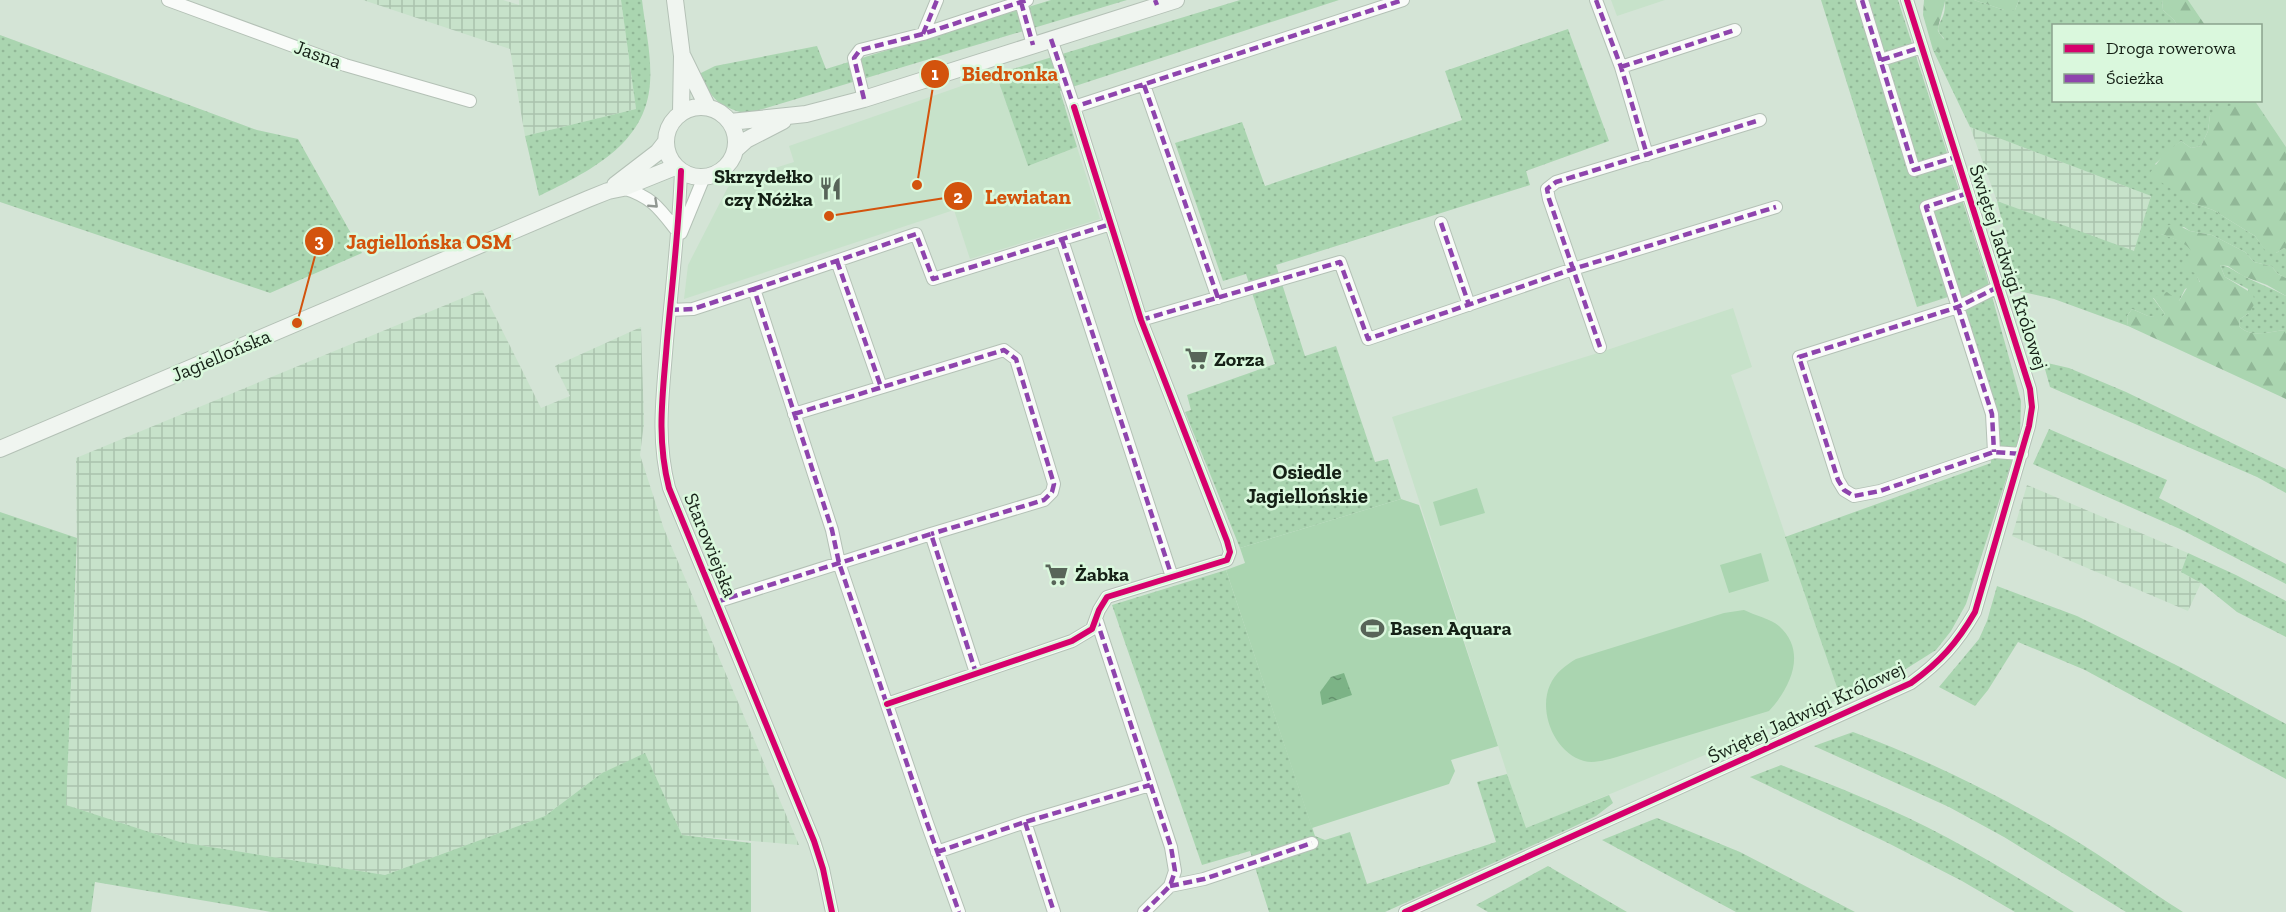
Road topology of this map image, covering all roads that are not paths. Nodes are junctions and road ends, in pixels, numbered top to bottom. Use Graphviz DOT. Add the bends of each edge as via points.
graph roads {
  1 [pos="168,0"];
  2 [pos="675,0"];
  3 [pos="938,0"];
  4 [pos="1176,0"];
  5 [pos="1404,0"];
  6 [pos="1596,0"];
  7 [pos="1862,0"];
  8 [pos="1907,0"];
  9 [pos="1025,1"];
  10 [pos="1156,3"];
  11 [pos="1735,30"];
  12 [pos="923,34"];
  13 [pos="1050,39"];
  14 [pos="1033,45"];
  15 [pos="1922,47"];
  16 [pos="682,56"];
  17 [pos="1881,60"];
  18 [pos="1621,67"];
  19 [pos="1144,84"];
  20 [pos="864,99"];
  21 [pos="470,101"];
  22 [pos="707,106"];
  23 [pos="1074,108"];
  24 [pos="681,112"];
  25 [pos="794,115"];
  26 [pos="1760,120"];
  27 [pos="730,122"];
  28 [pos="665,143"];
  29 [pos="736,149"];
  30 [pos="1647,155"];
  31 [pos="1956,157"];
  32 [pos="678,169"];
  33 [pos="704,177"];
  34 [pos="615,189"];
  35 [pos="1968,193"];
  36 [pos="1776,207"];
  37 [pos="1441,223"];
  38 [pos="1111,224"];
  39 [pos="677,231"];
  40 [pos="1062,240"];
  41 [pos="676,245"];
  42 [pos="837,261"];
  43 [pos="1573,269"];
  44 [pos="1998,287"];
  45 [pos="754,289"];
  46 [pos="1218,298"];
  47 [pos="1469,304"];
  48 [pos="1958,307"];
  49 [pos="670,310"];
  50 [pos="1141,320"];
  51 [pos="1599,346"];
  52 [pos="880,387"];
  53 [pos="794,414"];
  54 [pos="0,449"];
  55 [pos="1994,452"];
  56 [pos="2022,454"];
  57 [pos="931,534"];
  58 [pos="839,563"];
  59 [pos="1172,577"];
  60 [pos="716,602"];
  61 [pos="1096,618"];
  62 [pos="976,673"];
  63 [pos="887,704"];
  64 [pos="1150,784"];
  65 [pos="1026,822"];
  66 [pos="1312,843"];
  67 [pos="938,852"];
  68 [pos="1170,886"];
  69 [pos="832,912"];
  70 [pos="959,912"];
  71 [pos="1054,912"];
  72 [pos="1144,912"];
  73 [pos="1405,912"];
  1 -- 21 [label="street, Jasna" via="345,64"];
  2 -- 16 [label="street"];
  3 -- 12 [label="street"];
  4 -- 10 [label="street"];
  5 -- 19 [label="street"];
  6 -- 18 [label="street"];
  7 -- 17 [label="street"];
  8 -- 15 [label="street, Świętej Jadwigi Królowej"];
  9 -- 12 [label="street"];
  9 -- 14 [label="street"];
  10 -- 13 [label="street"];
  11 -- 18 [label="street"];
  12 -- 20 [label="street" via="860,50 855,58"];
  13 -- 14 [label="street"];
  13 -- 23 [label="street"];
  14 -- 20 [label="street"];
  15 -- 17 [label="street"];
  15 -- 31 [label="street, Świętej Jadwigi Królowej"];
  16 -- 22 [label="street"];
  16 -- 24 [label="street"];
  17 -- 31 [label="street" via="1914,170"];
  18 -- 30 [label="street"];
  19 -- 23 [label="street"];
  19 -- 46 [label="street"];
  20 -- 25 [label="street"];
  22 -- 24 [label="street"];
  22 -- 27 [label="street"];
  23 -- 38 [label="street"];
  24 -- 28 [label="street" via="666,131"];
  25 -- 27 [label="street"];
  25 -- 29 [label="street"];
  26 -- 30 [label="street"];
  27 -- 29 [label="street"];
  28 -- 32 [label="street" via="667,154"];
  28 -- 34 [label="street, Jagiellońska"];
  29 -- 33 [label="street" via="724,169"];
  30 -- 43 [label="street" via="1556,182 1547,189"];
  31 -- 35 [label="street, Świętej Jadwigi Królowej"];
  32 -- 33 [label="street"];
  32 -- 34 [label="street, Jagiellońska"];
  32 -- 39 [label="street, Starowiejska"];
  33 -- 41 [label="street"];
  34 -- 39 [label="street, one-way" via="639,193 651,200"];
  34 -- 54 [label="street, Jagiellońska"];
  35 -- 44 [label="street, Świętej Jadwigi Królowej"];
  35 -- 48 [label="street" via="1926,207"];
  36 -- 43 [label="street"];
  37 -- 47 [label="street"];
  38 -- 40 [label="street"];
  38 -- 50 [label="street"];
  39 -- 41 [label="street, Starowiejska"];
  40 -- 42 [label="street" via="933,279 916,234"];
  40 -- 59 [label="street"];
  41 -- 49 [label="street, Starowiejska"];
  42 -- 45 [label="street"];
  42 -- 52 [label="street"];
  43 -- 47 [label="street"];
  43 -- 51 [label="street"];
  44 -- 48 [label="street"];
  44 -- 56 [label="street, Świętej Jadwigi Królowej" via="2030,390 2032,407"];
  45 -- 49 [label="street" via="693,309"];
  45 -- 53 [label="street"];
  46 -- 47 [label="street" via="1340,262 1368,339"];
  46 -- 50 [label="street"];
  48 -- 55 [label="street" via="1992,414"];
  48 -- 55 [label="street" via="1799,357 1838,480 1854,496 1880,491"];
  49 -- 60 [label="street, Starowiejska" via="660,419 662,455 669,488"];
  50 -- 59 [label="street" via="1230,552 1227,560"];
  52 -- 53 [label="street"];
  52 -- 57 [label="street" via="1004,350 1016,359 1054,484 1052,492 1044,500"];
  53 -- 58 [label="street"];
  55 -- 56 [label="street"];
  56 -- 73 [label="street, Świętej Jadwigi Królowej" via="1975,612 1948,652 1911,683"];
  57 -- 58 [label="street"];
  57 -- 62 [label="street"];
  58 -- 60 [label="street"];
  58 -- 63 [label="street"];
  59 -- 61 [label="street" via="1107,597"];
  60 -- 69 [label="street, Starowiejska" via="814,841"];
  61 -- 62 [label="street" via="1092,629 1072,641"];
  61 -- 64 [label="street"];
  62 -- 63 [label="street"];
  63 -- 67 [label="street"];
  64 -- 65 [label="street"];
  64 -- 68 [label="street" via="1172,848 1175,871"];
  65 -- 67 [label="street"];
  65 -- 71 [label="street"];
  66 -- 68 [label="street" via="1204,879"];
  67 -- 70 [label="street"];
  68 -- 72 [label="street"];
}
